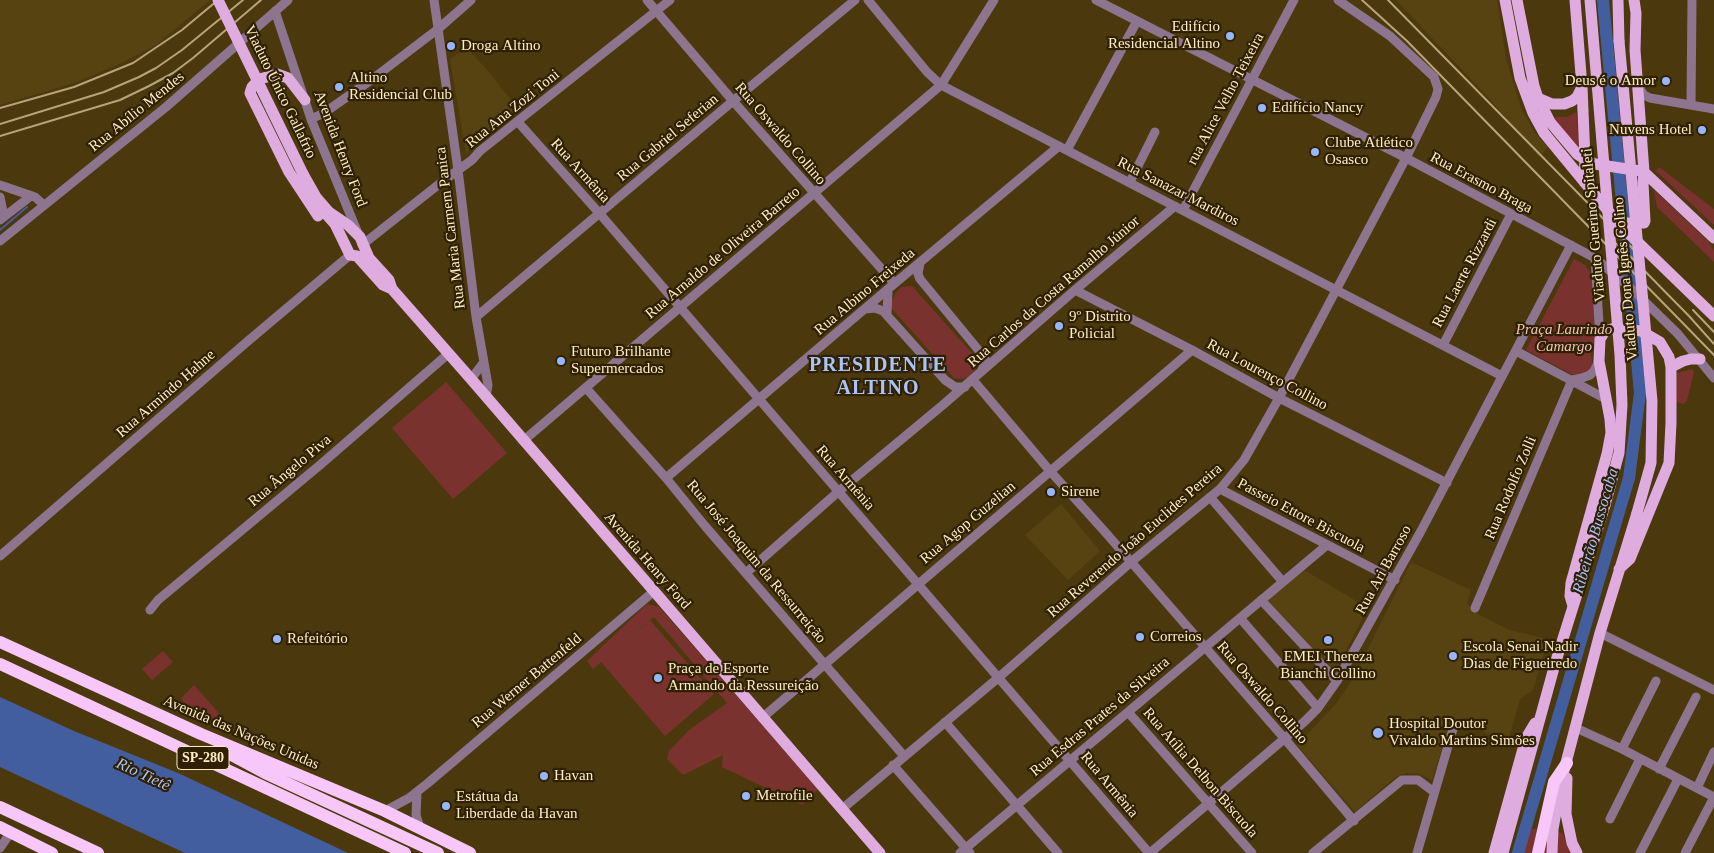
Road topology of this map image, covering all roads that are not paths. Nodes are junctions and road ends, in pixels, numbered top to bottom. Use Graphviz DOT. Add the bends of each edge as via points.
graph roads {
  1 [pos="218,0"];
  2 [pos="288,0"];
  3 [pos="434,0"];
  4 [pos="471,0"];
  5 [pos="647,0"];
  6 [pos="670,0"];
  7 [pos="856,0"];
  8 [pos="868,0"];
  9 [pos="994,0"];
  10 [pos="1096,0"];
  11 [pos="1294,0"];
  12 [pos="1338,0"];
  13 [pos="1505,0"];
  14 [pos="1517,0"];
  15 [pos="1575,0"];
  16 [pos="1590,0"];
  17 [pos="1618,0"];
  18 [pos="1634,0"];
  19 [pos="1692,0"];
  20 [pos="275,11"];
  21 [pos="657,11"];
  22 [pos="1137,21"];
  23 [pos="438,29"];
  24 [pos="1619,38"];
  25 [pos="1253,80"];
  26 [pos="1637,84"];
  27 [pos="941,85"];
  28 [pos="1582,87"];
  29 [pos="1538,98"];
  30 [pos="1650,98"];
  31 [pos="305,100"];
  32 [pos="733,101"];
  33 [pos="1691,105"];
  34 [pos="1714,109"];
  35 [pos="1638,111"];
  36 [pos="312,119"];
  37 [pos="518,122"];
  38 [pos="1155,132"];
  39 [pos="1063,148"];
  40 [pos="1406,158"];
  41 [pos="1585,159"];
  42 [pos="1616,168"];
  43 [pos="458,170"];
  44 [pos="1644,172"];
  45 [pos="1130,182"];
  46 [pos="1585,182"];
  47 [pos="0,185"];
  48 [pos="814,193"];
  49 [pos="32,196"];
  50 [pos="0,197"];
  51 [pos="316,197"];
  52 [pos="44,205"];
  53 [pos="1179,208"];
  54 [pos="600,214"];
  55 [pos="1511,214"];
  56 [pos="2,218"];
  57 [pos="1622,225"];
  58 [pos="342,237"];
  59 [pos="1714,238"];
  60 [pos="363,239"];
  61 [pos="0,241"];
  62 [pos="1571,245"];
  63 [pos="350,254"];
  64 [pos="1595,258"];
  65 [pos="920,263"];
  66 [pos="894,284"];
  67 [pos="922,284"];
  68 [pos="392,289"];
  69 [pos="1075,290"];
  70 [pos="1335,290"];
  71 [pos="680,308"];
  72 [pos="865,309"];
  73 [pos="887,315"];
  74 [pos="1714,316"];
  75 [pos="476,317"];
  76 [pos="1600,339"];
  77 [pos="1443,345"];
  78 [pos="1192,350"];
  79 [pos="1516,351"];
  80 [pos="448,354"];
  81 [pos="982,354"];
  82 [pos="997,359"];
  83 [pos="1700,359"];
  84 [pos="484,362"];
  85 [pos="1599,362"];
  86 [pos="1671,367"];
  87 [pos="981,372"];
  88 [pos="1502,376"];
  89 [pos="1712,377"];
  90 [pos="471,379"];
  91 [pos="945,380"];
  92 [pos="973,380"];
  93 [pos="1572,380"];
  94 [pos="965,387"];
  95 [pos="586,388"];
  96 [pos="486,397"];
  97 [pos="1279,398"];
  98 [pos="1606,398"];
  99 [pos="760,400"];
  100 [pos="944,404"];
  101 [pos="523,441"];
  102 [pos="1050,471"];
  103 [pos="666,478"];
  104 [pos="1447,483"];
  105 [pos="1220,489"];
  106 [pos="838,492"];
  107 [pos="1210,497"];
  108 [pos="1327,545"];
  109 [pos="0,556"];
  110 [pos="1131,562"];
  111 [pos="1619,568"];
  112 [pos="746,572"];
  113 [pos="1395,580"];
  114 [pos="1282,582"];
  115 [pos="918,584"];
  116 [pos="653,592"];
  117 [pos="1261,600"];
  118 [pos="1573,606"];
  119 [pos="1475,608"];
  120 [pos="150,610"];
  121 [pos="1240,618"];
  122 [pos="1600,633"];
  123 [pos="0,642"];
  124 [pos="1205,647"];
  125 [pos="824,663"];
  126 [pos="0,664"];
  127 [pos="998,678"];
  128 [pos="1337,681"];
  129 [pos="1656,681"];
  130 [pos="1714,690"];
  131 [pos="1696,697"];
  132 [pos="1318,708"];
  133 [pos="1128,712"];
  134 [pos="1542,713"];
  135 [pos="762,718"];
  136 [pos="944,722"];
  137 [pos="1576,728"];
  138 [pos="1453,729"];
  139 [pos="201,734"];
  140 [pos="1284,738"];
  141 [pos="1622,749"];
  142 [pos="1714,752"];
  143 [pos="904,756"];
  144 [pos="1640,759"];
  145 [pos="1070,760"];
  146 [pos="1567,763"];
  147 [pos="893,765"];
  148 [pos="1660,769"];
  149 [pos="1678,779"];
  150 [pos="1696,788"];
  151 [pos="417,792"];
  152 [pos="1434,792"];
  153 [pos="1714,797"];
  154 [pos="1208,803"];
  155 [pos="1017,805"];
  156 [pos="0,807"];
  157 [pos="842,809"];
  158 [pos="385,811"];
  159 [pos="1610,819"];
  160 [pos="1354,821"];
  161 [pos="420,828"];
  162 [pos="5,830"];
  163 [pos="0,848"];
  164 [pos="965,851"];
  165 [pos="52,853"];
  166 [pos="98,853"];
  167 [pos="405,853"];
  168 [pos="438,853"];
  169 [pos="470,853"];
  170 [pos="880,853"];
  171 [pos="1058,853"];
  172 [pos="1150,853"];
  173 [pos="1252,853"];
  174 [pos="1313,853"];
  175 [pos="1417,853"];
  176 [pos="1494,853"];
  177 [pos="1503,853"];
  178 [pos="1538,853"];
  179 [pos="1552,853"];
  180 [pos="1577,853"];
  181 [pos="1640,853"];
  182 [pos="1686,853"];
  1 -- 51 [label="main road, Viaduto Único Gallafrio, bridge"];
  2 -- 20 [label="street, Rua Abílio Mendes"];
  3 -- 23 [label="street, Rua Maria Carmem Panica"];
  4 -- 23 [label="street"];
  5 -- 21 [label="street, Rua Oswaldo Collino"];
  6 -- 21 [label="street, Rua Ana Zozi Toni"];
  7 -- 32 [label="street, Rua Gabriel Seferian"];
  8 -- 27 [label="street, Rua Sanazar Mardiros"];
  9 -- 27 [label="street, Rua Arnaldo de Oliveira Barreto"];
  10 -- 22 [label="street, Rua Erasmo Braga"];
  11 -- 25 [label="street, rua Alice Velho Teixeira"];
  12 -- 40 [label="street, Rua Reverendo João Euclides Pereira" via="1390,36 1434,78 1438,89 1436,97"];
  13 -- 46 [label="main road" via="1520,78 1532,113 1544,133"];
  14 -- 29 [label="main road" via="1529,69"];
  15 -- 28 [label="main road"];
  16 -- 118 [label="main road, Viaduto Guerino Spitaleti, bridge" via="1622,405 1619,453"];
  17 -- 24 [label="main road, Viaduto Dona Ignês Colino"];
  18 -- 24 [label="main road"];
  18 -- 26 [label="main road"];
  19 -- 33 [label="street"];
  20 -- 31 [label="street, Avenida Henry Ford"];
  20 -- 52 [label="street, Rua Abílio Mendes" via="178,96"];
  21 -- 32 [label="street, Rua Oswaldo Collino"];
  21 -- 37 [label="street, Rua Ana Zozi Toni"];
  22 -- 25 [label="street, Rua Erasmo Braga"];
  22 -- 39 [label="street"];
  23 -- 36 [label="street" via="372,80"];
  23 -- 43 [label="street, Rua Maria Carmem Panica"];
  24 -- 111 [label="main road, Viaduto Dona Ignês Colino, bridge" via="1652,401 1651,463"];
  25 -- 40 [label="street, Rua Erasmo Braga"];
  25 -- 53 [label="street, rua Alice Velho Teixeira"];
  26 -- 30 [label="street"];
  26 -- 35 [label="main road"];
  27 -- 39 [label="street, Rua Sanazar Mardiros"];
  27 -- 48 [label="street, Rua Arnaldo de Oliveira Barreto"];
  28 -- 29 [label="main road" via="1577,97 1564,104 1552,104"];
  28 -- 41 [label="main road"];
  29 -- 41 [label="main road" via="1561,137"];
  30 -- 33 [label="street"];
  30 -- 35 [label="street"];
  31 -- 36 [label="street, Avenida Henry Ford"];
  31 -- 58 [label="main road" via="288,78 276,74 260,79 250,93 302,194 326,225"];
  32 -- 48 [label="street, Rua Oswaldo Collino"];
  32 -- 54 [label="street, Rua Gabriel Seferian"];
  33 -- 34 [label="street"];
  35 -- 44 [label="main road"];
  36 -- 60 [label="street, Avenida Henry Ford"];
  37 -- 43 [label="street, Rua Ana Zozi Toni"];
  37 -- 54 [label="street, Rua Armênia"];
  38 -- 45 [label="street"];
  39 -- 45 [label="street, Rua Sanazar Mardiros"];
  39 -- 65 [label="street, Rua Albino Freixeda"];
  40 -- 55 [label="street, Rua Erasmo Braga"];
  40 -- 70 [label="street, Rua Reverendo João Euclides Pereira"];
  41 -- 42 [label="main road"];
  41 -- 46 [label="main road"];
  42 -- 44 [label="main road"];
  42 -- 46 [label="main road" via="1594,173"];
  43 -- 60 [label="street, Rua Ana Zozi Toni"];
  43 -- 75 [label="street, Rua Maria Carmem Panica"];
  44 -- 57 [label="main road" via="1646,221"];
  44 -- 59 [label="main road"];
  45 -- 53 [label="street, Rua Sanazar Mardiros"];
  46 -- 57 [label="main road"];
  47 -- 49 [label="street"];
  48 -- 66 [label="street, Rua Oswaldo Collino"];
  48 -- 71 [label="street, Rua Arnaldo de Oliveira Barreto"];
  49 -- 52 [label="street"];
  49 -- 56 [label="street"];
  50 -- 56 [label="street"];
  51 -- 58 [label="main road, Viaduto Único Gallafrio" via="317,204"];
  51 -- 60 [label="main road, Viaduto Único Gallafrio" via="329,212"];
  52 -- 61 [label="street, Rua Abílio Mendes"];
  53 -- 69 [label="street, Rua Carlos da Costa Ramalho Júnior"];
  53 -- 70 [label="street, Rua Sanazar Mardiros"];
  54 -- 71 [label="street, Rua Armênia"];
  54 -- 75 [label="street, Rua Gabriel Seferian"];
  55 -- 62 [label="street, Rua Erasmo Braga"];
  55 -- 77 [label="street, Rua Laerte Rizzardi"];
  57 -- 74 [label="main road"];
  58 -- 60 [label="main road" via="356,247"];
  58 -- 63 [label="main road, Viaduto Único Gallafrio"];
  60 -- 68 [label="main road, Avenida Henry Ford" via="369,258 389,280"];
  62 -- 64 [label="street, Rua Erasmo Braga"];
  62 -- 79 [label="street, Rua Ari Barroso"];
  63 -- 68 [label="main road, Avenida Henry Ford" via="357,256 383,285"];
  63 -- 109 [label="street, Rua Armindo Hahne"];
  64 -- 76 [label="street"];
  64 -- 83 [label="street, Rua Erasmo Braga" via="1678,334"];
  65 -- 66 [label="street, Rua Albino Freixeda"];
  65 -- 67 [label="street" via="918,274"];
  66 -- 67 [label="street" via="912,280"];
  66 -- 72 [label="street, Rua Albino Freixeda"];
  66 -- 73 [label="street"];
  67 -- 81 [label="street"];
  68 -- 80 [label="main road, Avenida Henry Ford"];
  69 -- 78 [label="street, Rua Lourenço Collino"];
  69 -- 82 [label="street, Rua Carlos da Costa Ramalho Júnior"];
  70 -- 77 [label="street, Rua Sanazar Mardiros"];
  70 -- 97 [label="street, Rua Reverendo João Euclides Pereira"];
  71 -- 95 [label="street, Rua Arnaldo de Oliveira Barreto"];
  71 -- 99 [label="street, Rua Armênia"];
  72 -- 73 [label="street" via="876,308"];
  72 -- 99 [label="street, Rua Albino Freixeda"];
  73 -- 91 [label="street"];
  75 -- 84 [label="street, Rua Maria Carmem Panica"];
  76 -- 85 [label="main road"];
  76 -- 86 [label="main road" via="1609,329 1636,330 1660,342"];
  77 -- 88 [label="street, Rua Sanazar Mardiros"];
  78 -- 97 [label="street, Rua Lourenço Collino"];
  78 -- 102 [label="street, Rua Agop Guzelian"];
  79 -- 88 [label="street, Rua Ari Barroso"];
  79 -- 93 [label="street"];
  80 -- 90 [label="main road, Avenida Henry Ford"];
  80 -- 120 [label="street, Rua Ângelo Piva"];
  81 -- 82 [label="street"];
  81 -- 87 [label="street" via="985,363"];
  82 -- 87 [label="street, Rua Carlos da Costa Ramalho Júnior"];
  83 -- 86 [label="main road" via="1683,361"];
  83 -- 89 [label="street, Rua Erasmo Braga"];
  84 -- 90 [label="street"];
  84 -- 96 [label="street, Rua Maria Carmem Panica" via="488,385"];
  85 -- 93 [label="street" via="1590,375"];
  85 -- 98 [label="main road"];
  86 -- 111 [label="main road" via="1668,463 1630,559"];
  87 -- 92 [label="street, Rua Carlos da Costa Ramalho Júnior"];
  88 -- 104 [label="street, Rua Ari Barroso"];
  90 -- 96 [label="main road, Avenida Henry Ford"];
  91 -- 94 [label="street" via="955,387"];
  91 -- 100 [label="street"];
  92 -- 94 [label="street, Rua Carlos da Costa Ramalho Júnior"];
  92 -- 102 [label="street, Rua Oswaldo Collino"];
  93 -- 98 [label="street"];
  93 -- 119 [label="street, Rua Rodolfo Zolli"];
  94 -- 100 [label="street, Rua Carlos da Costa Ramalho Júnior"];
  95 -- 101 [label="street, Rua Arnaldo de Oliveira Barreto"];
  95 -- 103 [label="street, Rua José Joaquim da Ressurreição"];
  96 -- 101 [label="main road, Avenida Henry Ford"];
  97 -- 104 [label="street, Rua Lourenço Collino"];
  97 -- 105 [label="street, Rua Reverendo João Euclides Pereira" via="1244,460"];
  98 -- 118 [label="main road" via="1611,433 1571,584"];
  99 -- 103 [label="street, Rua Albino Freixeda"];
  99 -- 106 [label="street, Rua Armênia"];
  100 -- 106 [label="street, Rua Carlos da Costa Ramalho Júnior"];
  101 -- 116 [label="main road, Avenida Henry Ford"];
  102 -- 110 [label="street, Rua Oswaldo Collino"];
  102 -- 115 [label="street, Rua Agop Guzelian"];
  103 -- 112 [label="street, Rua José Joaquim da Ressurreição"];
  104 -- 113 [label="street, Rua Ari Barroso"];
  105 -- 107 [label="street, Rua Reverendo João Euclides Pereira"];
  105 -- 108 [label="street, Passeio Ettore Biscuola"];
  106 -- 112 [label="street, Rua Carlos da Costa Ramalho Júnior"];
  106 -- 115 [label="street, Rua Armênia"];
  107 -- 110 [label="street, Rua Reverendo João Euclides Pereira"];
  107 -- 114 [label="street"];
  108 -- 113 [label="street, Passeio Ettore Biscuola"];
  108 -- 114 [label="street, Rua Esdras Prates da Silveira"];
  110 -- 124 [label="street, Rua Oswaldo Collino"];
  110 -- 127 [label="street, Rua Reverendo João Euclides Pereira"];
  111 -- 122 [label="main road, Viaduto Dona Ignês Colino"];
  112 -- 125 [label="street, Rua José Joaquim da Ressurreição"];
  113 -- 128 [label="street, Rua Ari Barroso"];
  114 -- 117 [label="street, Rua Esdras Prates da Silveira"];
  115 -- 125 [label="street, Rua Agop Guzelian"];
  115 -- 127 [label="street, Rua Armênia"];
  116 -- 135 [label="main road, Avenida Henry Ford"];
  116 -- 151 [label="street, Rua Werner Battenfeld"];
  117 -- 121 [label="street, Rua Esdras Prates da Silveira"];
  117 -- 128 [label="street"];
  118 -- 134 [label="main road, Viaduto Guerino Spitaleti"];
  121 -- 124 [label="street, Rua Esdras Prates da Silveira"];
  121 -- 132 [label="street"];
  122 -- 130 [label="street"];
  122 -- 137 [label="main road, Viaduto Dona Ignês Colino"];
  123 -- 139 [label="highway, Avenida das Nações Unidas"];
  124 -- 133 [label="street, Rua Esdras Prates da Silveira"];
  124 -- 140 [label="street, Rua Oswaldo Collino"];
  125 -- 135 [label="street, Rua Agop Guzelian"];
  125 -- 143 [label="street, Rua José Joaquim da Ressurreição"];
  126 -- 167 [label="highway, SP-280"];
  127 -- 136 [label="street, Rua Reverendo João Euclides Pereira"];
  127 -- 145 [label="street, Rua Armênia"];
  128 -- 132 [label="street, Rua Ari Barroso"];
  129 -- 141 [label="street"];
  131 -- 148 [label="street"];
  132 -- 140 [label="street, Rua Ari Barroso"];
  133 -- 145 [label="street, Rua Esdras Prates da Silveira"];
  133 -- 154 [label="street, Rua Atília Delbon Biscuola"];
  134 -- 176 [label="main road" via="1526,738"];
  134 -- 177 [label="main road, Viaduto Guerino Spitaleti"];
  135 -- 157 [label="main road, Avenida Henry Ford"];
  136 -- 143 [label="street, Rua Reverendo João Euclides Pereira"];
  136 -- 155 [label="street"];
  137 -- 141 [label="street"];
  137 -- 146 [label="main road, Viaduto Dona Ignês Colino"];
  138 -- 152 [label="street"];
  139 -- 158 [label="highway, Avenida das Nações Unidas"];
  139 -- 168 [label="highway" via="230,755"];
  140 -- 154 [label="street, Rua Ari Barroso"];
  140 -- 160 [label="street, Rua Oswaldo Collino"];
  141 -- 144 [label="street"];
  142 -- 150 [label="street"];
  143 -- 147 [label="street, Rua Reverendo João Euclides Pereira"];
  144 -- 148 [label="street"];
  144 -- 159 [label="street"];
  145 -- 155 [label="street, Rua Esdras Prates da Silveira"];
  145 -- 172 [label="street, Rua Armênia"];
  146 -- 178 [label="highway" via="1554,782"];
  146 -- 179 [label="main road" via="1558,796"];
  146 -- 180 [label="main road" via="1566,814"];
  147 -- 157 [label="street, Rua Reverendo João Euclides Pereira"];
  147 -- 164 [label="street"];
  148 -- 149 [label="street"];
  149 -- 150 [label="street"];
  149 -- 181 [label="street"];
  150 -- 153 [label="street"];
  151 -- 158 [label="street, Rua Werner Battenfeld"];
  151 -- 161 [label="street" via="416,815"];
  152 -- 160 [label="street" via="1418,780 1402,780"];
  152 -- 175 [label="street"];
  153 -- 182 [label="street"];
  154 -- 172 [label="street, Rua Ari Barroso"];
  154 -- 173 [label="street, Rua Atília Delbon Biscuola"];
  155 -- 164 [label="street, Rua Esdras Prates da Silveira"];
  155 -- 171 [label="street"];
  156 -- 166 [label="highway"];
  157 -- 170 [label="main road, Avenida Henry Ford"];
  158 -- 161 [label="highway, Avenida das Nações Unidas"];
  160 -- 174 [label="street"];
  161 -- 169 [label="highway, Avenida das Nações Unidas"];
  162 -- 163 [label="street"];
  162 -- 165 [label="highway"];
}
